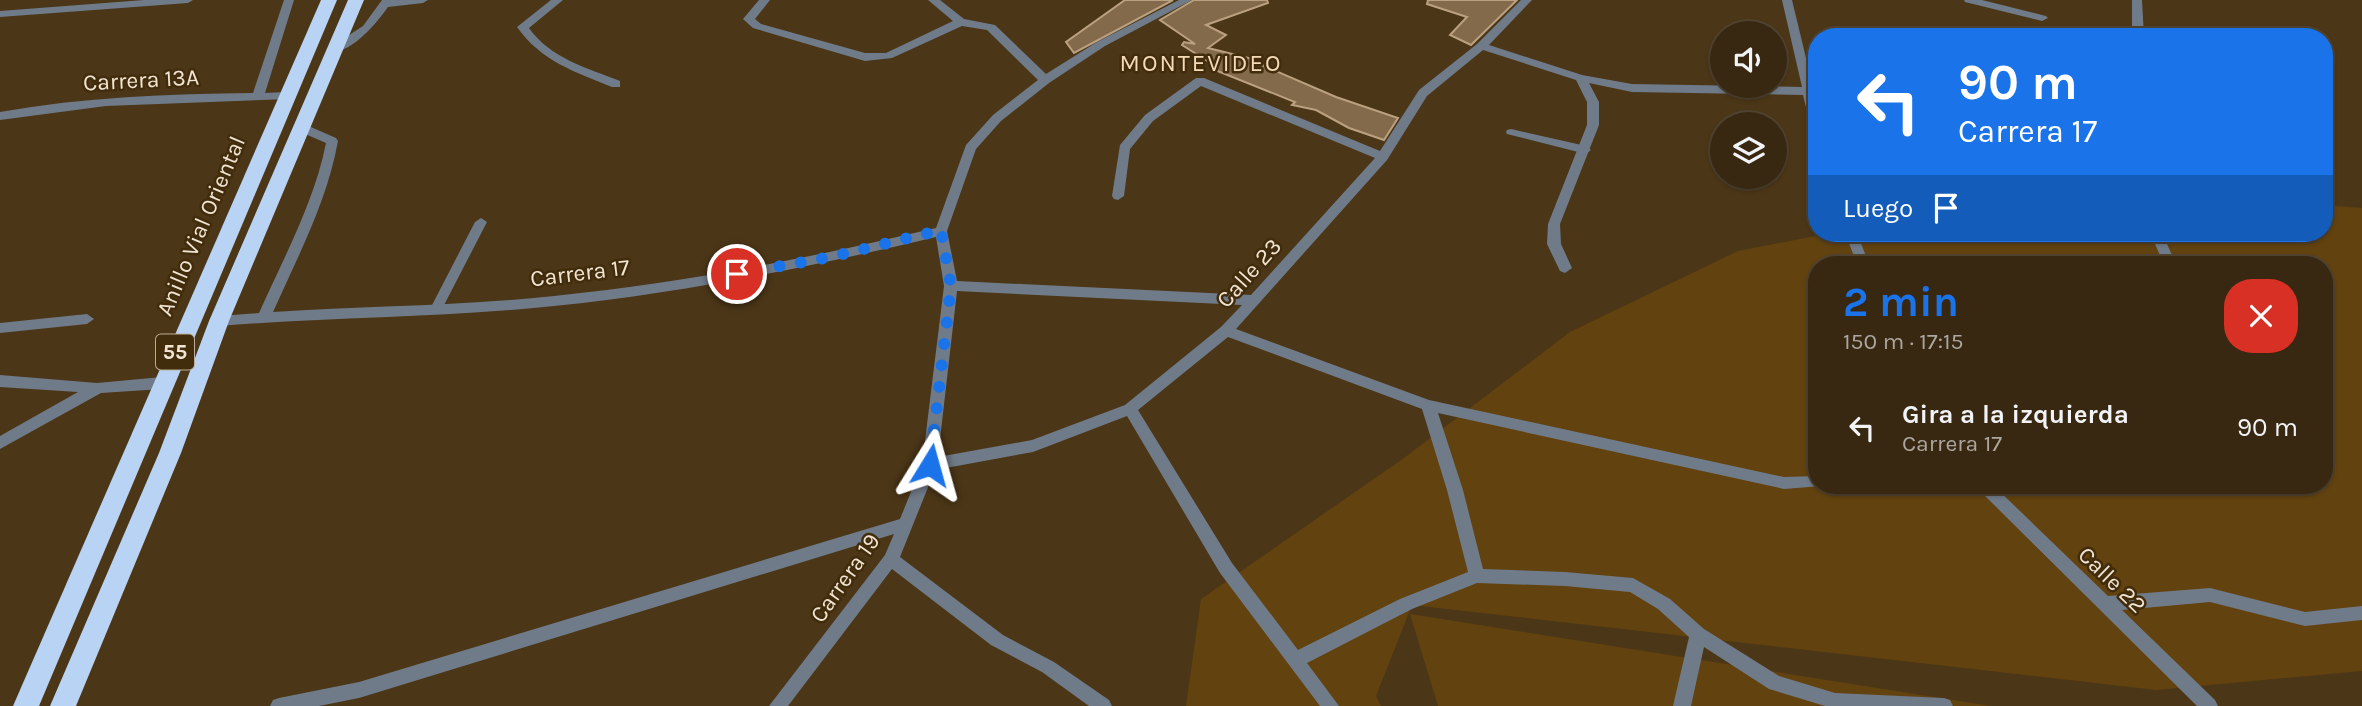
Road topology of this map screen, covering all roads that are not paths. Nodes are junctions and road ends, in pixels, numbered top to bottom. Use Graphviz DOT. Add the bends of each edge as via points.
graph roads {
  1 [pos="16,0"];
  2 [pos="188,0"];
  3 [pos="289,0"];
  4 [pos="329,0"];
  5 [pos="356,0"];
  6 [pos="423,0"];
  7 [pos="558,0"];
  8 [pos="765,0"];
  9 [pos="933,0"];
  10 [pos="1187,0"];
  11 [pos="1527,0"];
  12 [pos="1787,0"];
  13 [pos="1969,0"];
  14 [pos="2137,0"];
  15 [pos="387,2"];
  16 [pos="0,13"];
  17 [pos="2042,18"];
  18 [pos="961,22"];
  19 [pos="2138,28"];
  20 [pos="1481,46"];
  21 [pos="332,51"];
  22 [pos="1808,76"];
  23 [pos="1580,78"];
  24 [pos="1045,80"];
  25 [pos="616,84"];
  26 [pos="1808,91"];
  27 [pos="285,96"];
  28 [pos="258,97"];
  29 [pos="0,116"];
  30 [pos="300,127"];
  31 [pos="1511,132"];
  32 [pos="1586,150"];
  33 [pos="1383,157"];
  34 [pos="1118,196"];
  35 [pos="481,222"];
  36 [pos="941,230"];
  37 [pos="1565,268"];
  38 [pos="951,286"];
  39 [pos="1251,300"];
  40 [pos="436,309"];
  41 [pos="264,317"];
  42 [pos="87,319"];
  43 [pos="219,321"];
  44 [pos="0,328"];
  45 [pos="1226,331"];
  46 [pos="0,381"];
  47 [pos="162,383"];
  48 [pos="98,388"];
  49 [pos="1428,405"];
  50 [pos="1130,408"];
  51 [pos="0,443"];
  52 [pos="930,465"];
  53 [pos="1808,482"];
  54 [pos="1992,494"];
  55 [pos="907,523"];
  56 [pos="891,559"];
  57 [pos="1477,576"];
  58 [pos="2104,604"];
  59 [pos="2362,613"];
  60 [pos="1698,634"];
  61 [pos="1296,660"];
  62 [pos="356,698"];
  63 [pos="1836,703"];
  64 [pos="26,706"];
  65 [pos="63,706"];
  66 [pos="279,706"];
  67 [pos="778,706"];
  68 [pos="1103,706"];
  69 [pos="1330,706"];
  70 [pos="1682,706"];
  71 [pos="1944,706"];
  72 [pos="2209,706"];
  1 -- 16 [label="street"];
  2 -- 16 [label="street"];
  3 -- 28 [label="street"];
  4 -- 27 [label="highway, Anillo Vial Oriental / 55"];
  5 -- 21 [label="highway, 55"];
  6 -- 15 [label="street"];
  7 -- 25 [label="street" via="523,27 532,44"];
  8 -- 18 [label="street" via="749,19 757,26 865,57 888,56"];
  9 -- 18 [label="street"];
  10 -- 24 [label="street" via="1101,44"];
  11 -- 20 [label="street, Calle 23"];
  12 -- 22 [label="street"];
  13 -- 17 [label="street"];
  14 -- 19 [label="street"];
  15 -- 21 [label="street" via="366,28"];
  18 -- 24 [label="street" via="991,27"];
  20 -- 23 [label="street"];
  20 -- 33 [label="street, Calle 23" via="1423,93"];
  21 -- 30 [label="highway, 55"];
  23 -- 26 [label="street" via="1632,88"];
  23 -- 32 [label="street" via="1593,102"];
  24 -- 36 [label="street" via="997,118 970,148"];
  27 -- 28 [label="street, Carrera 13A"];
  27 -- 47 [label="highway, Anillo Vial Oriental / 55"];
  28 -- 29 [label="street, Carrera 13A" via="133,99 47,106"];
  30 -- 41 [label="street" via="332,141 331,154"];
  30 -- 43 [label="highway, 55"];
  31 -- 32 [label="lane"];
  32 -- 37 [label="street" via="1554,224 1553,244"];
  33 -- 34 [label="street" via="1200,81 1149,118 1124,148"];
  33 -- 39 [label="street, Calle 23"];
  35 -- 40 [label="lane"];
  36 -- 38 [label="street"];
  36 -- 40 [label="street, Carrera 17" via="831,257 690,283"];
  38 -- 39 [label="street"];
  38 -- 52 [label="street"];
  39 -- 45 [label="street, Calle 23"];
  40 -- 41 [label="street, Carrera 17"];
  41 -- 43 [label="street, Carrera 17"];
  42 -- 44 [label="street"];
  43 -- 65 [label="highway, 55" via="170,453"];
  45 -- 49 [label="street"];
  45 -- 50 [label="street, Calle 23"];
  46 -- 48 [label="street"];
  47 -- 48 [label="street"];
  47 -- 64 [label="highway, Anillo Vial Oriental / 55"];
  48 -- 51 [label="street"];
  49 -- 53 [label="street" via="1784,483"];
  49 -- 57 [label="street"];
  50 -- 52 [label="street, Calle 23" via="1033,446"];
  50 -- 61 [label="street" via="1226,568"];
  52 -- 55 [label="street, Carrera 19"];
  54 -- 58 [label="street, Calle 22"];
  55 -- 56 [label="street, Carrera 19"];
  55 -- 62 [label="street"];
  56 -- 67 [label="street, Carrera 19"];
  56 -- 68 [label="street" via="997,640 1048,667"];
  57 -- 60 [label="street" via="1633,585"];
  57 -- 61 [label="street" via="1406,604"];
  58 -- 59 [label="street" via="2210,595 2305,619"];
  58 -- 72 [label="street, Calle 22"];
  60 -- 63 [label="street" via="1774,683"];
  60 -- 70 [label="street"];
  61 -- 69 [label="street"];
  62 -- 66 [label="street"];
  63 -- 71 [label="street"];
}
